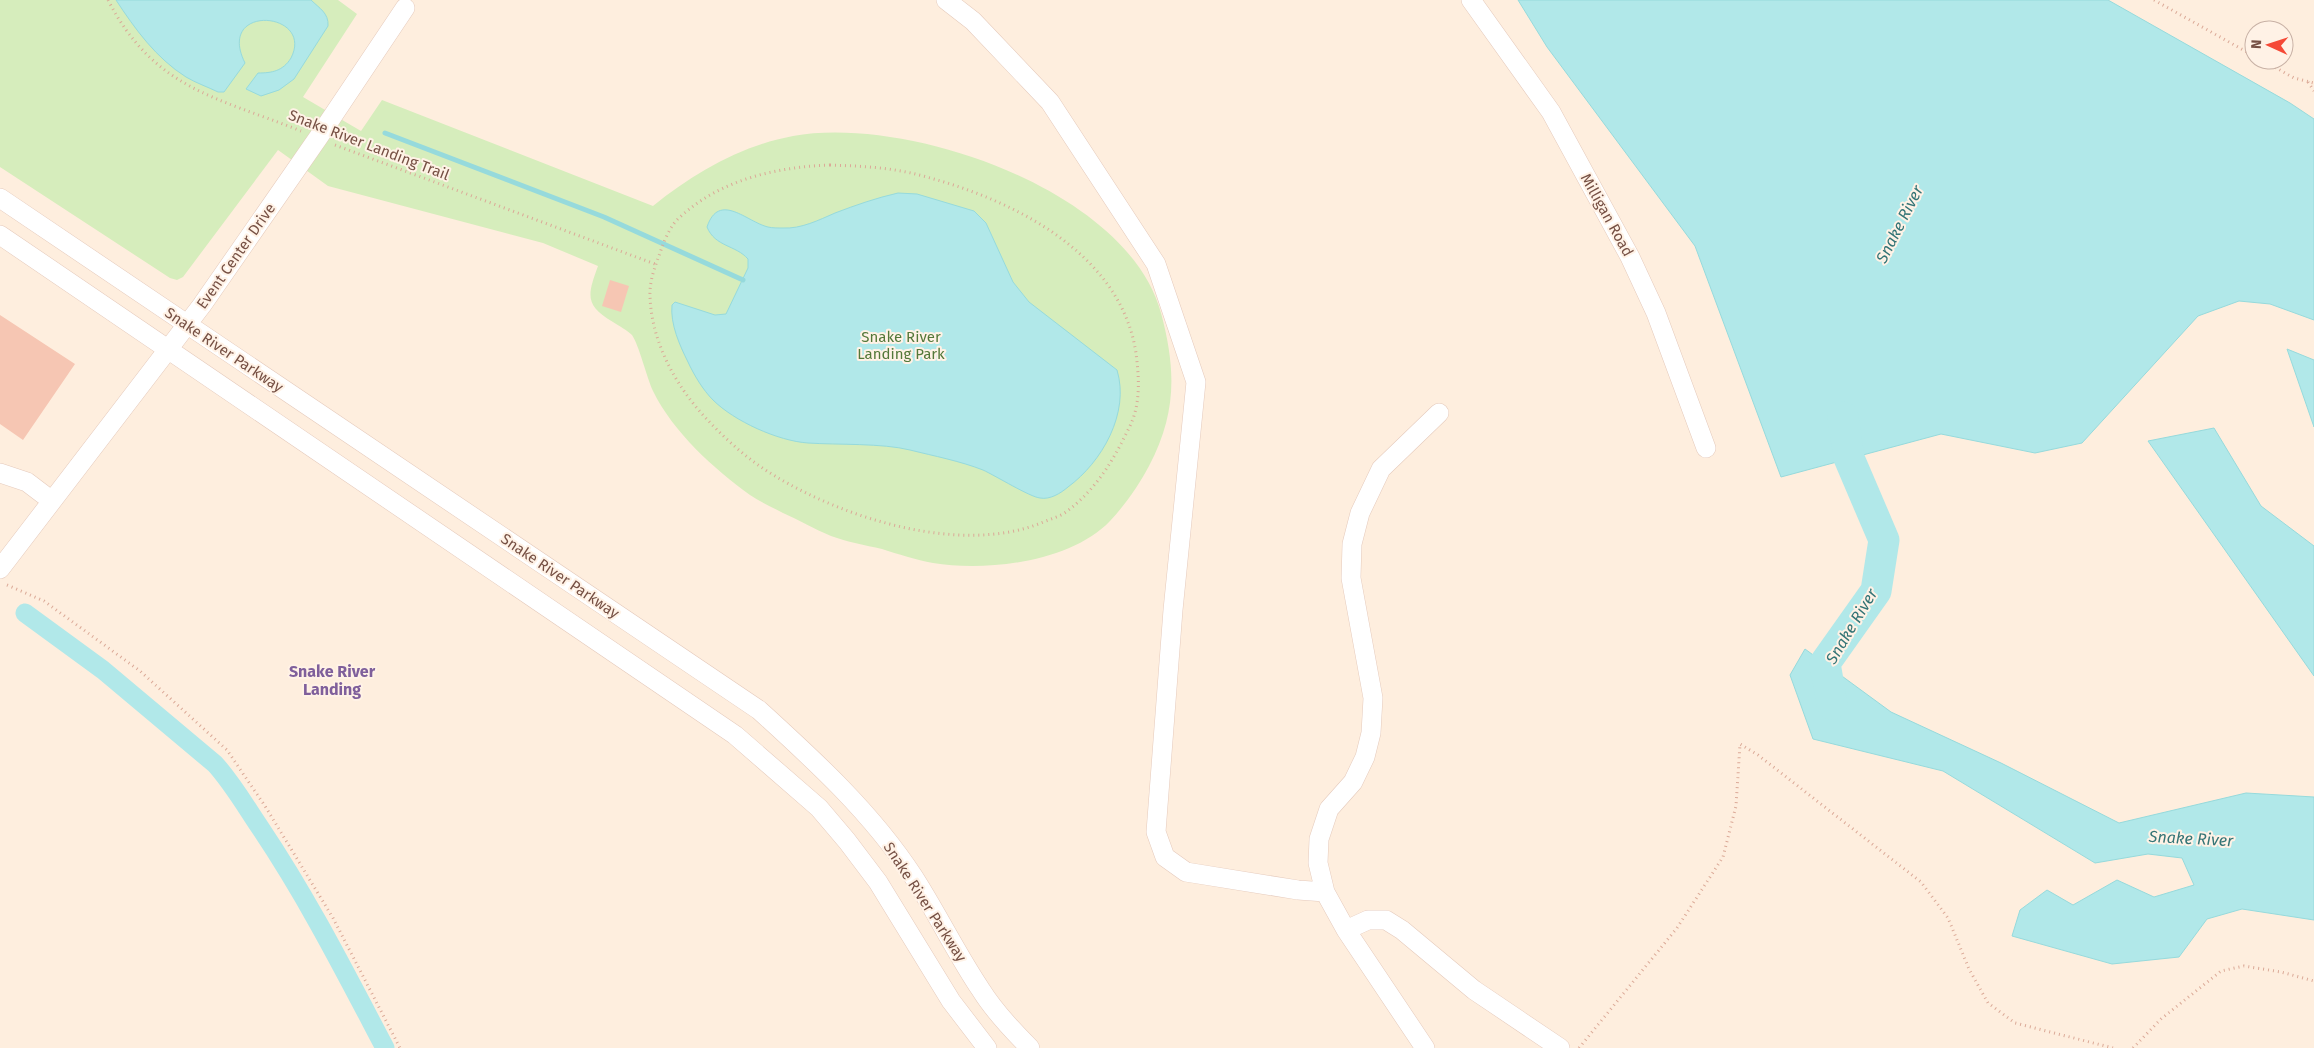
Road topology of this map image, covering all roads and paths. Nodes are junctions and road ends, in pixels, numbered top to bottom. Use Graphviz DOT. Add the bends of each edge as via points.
graph roads {
  1 [pos="108,0"];
  2 [pos="946,0"];
  3 [pos="1471,0"];
  4 [pos="2154,0"];
  5 [pos="405,8"];
  6 [pos="2244,50"];
  7 [pos="2280,70"];
  8 [pos="2308,82"];
  9 [pos="2314,83"];
  10 [pos="2314,91"];
  11 [pos="318,138"];
  12 [pos="0,198"];
  13 [pos="0,235"];
  14 [pos="655,264"];
  15 [pos="187,325"];
  16 [pos="169,349"];
  17 [pos="1440,413"];
  18 [pos="1706,448"];
  19 [pos="0,473"];
  20 [pos="52,501"];
  21 [pos="0,569"];
  22 [pos="0,582"];
  23 [pos="1325,892"];
  24 [pos="1346,930"];
  25 [pos="2314,981"];
  26 [pos="400,1048"];
  27 [pos="987,1048"];
  28 [pos="1030,1048"];
  29 [pos="1425,1048"];
  30 [pos="1560,1048"];
  31 [pos="1579,1048"];
  32 [pos="2113,1048"];
  33 [pos="2133,1048"];
  1 -- 11 [label="path, Snake River Landing Trail" via="122,26 141,49 183,84"];
  2 -- 23 [label="street" via="973,21 1050,102 1130,224 1156,264 1196,382 1173,610 1156,832 1165,857 1186,872"];
  3 -- 18 [label="street, Milligan Road" via="1551,112 1630,256 1656,313"];
  4 -- 6 [label="path"];
  5 -- 11 [label="street, Event Center Drive"];
  7 -- 8 [label="path"];
  8 -- 9 [label="path"];
  8 -- 10 [label="path"];
  11 -- 14 [label="path, Snake River Landing Trail"];
  11 -- 15 [label="street, Event Center Drive"];
  12 -- 15 [label="street, Snake River Parkway"];
  13 -- 16 [label="street, Snake River Parkway"];
  14 -- 14 [label="path" via="676,220 698,203 738,182 766,172 804,166 869,167 908,172 978,194 1050,231 1093,264 1116,295 1132,331 1140,380 1134,419 1116,456 1094,488 1063,514 1027,529 980,536 929,532 876,519 821,500 774,476 734,446 701,413 660,348 652,319 650,290"];
  15 -- 16 [label="street, Event Center Drive"];
  15 -- 28 [label="street, Snake River Parkway" via="759,710 869,816 912,876 982,992"];
  16 -- 20 [label="street, Event Center Drive"];
  16 -- 27 [label="street, Snake River Parkway" via="735,735 786,778 819,808 878,882 951,1000"];
  17 -- 23 [label="street" via="1381,469 1360,513 1352,544 1351,578 1374,698 1365,757 1353,782 1329,810 1319,839 1318,863"];
  19 -- 20 [label="street" via="27,482"];
  20 -- 21 [label="street, Event Center Drive"];
  22 -- 26 [label="path" via="44,601 140,671 227,750 333,918"];
  23 -- 24 [label="street"];
  24 -- 29 [label="street"];
  24 -- 30 [label="street" via="1368,920 1386,920 1474,990"];
  25 -- 33 [label="path" via="2244,966 2221,971 2161,1019"];
  31 -- 32 [label="path" via="1677,928 1723,857 1736,806 1740,744 1921,882 1948,918 1969,969 1988,1003 2014,1023"];
}
